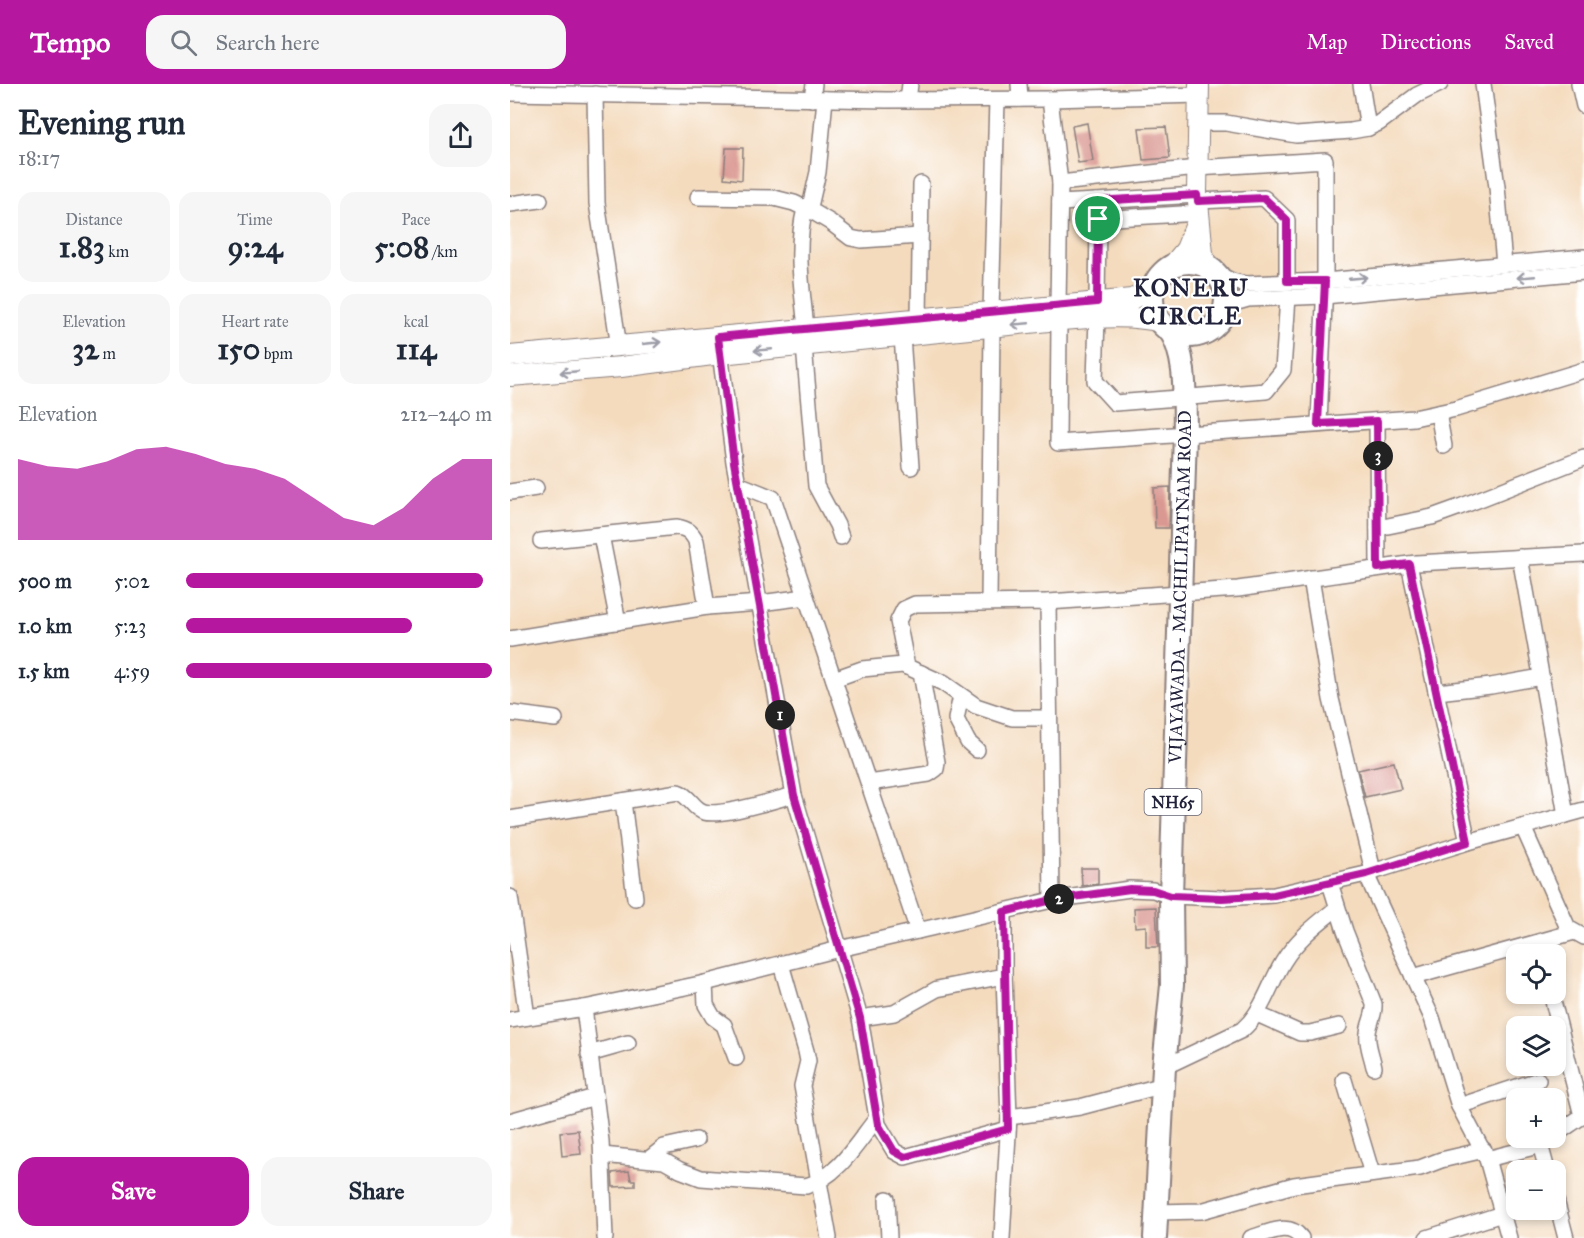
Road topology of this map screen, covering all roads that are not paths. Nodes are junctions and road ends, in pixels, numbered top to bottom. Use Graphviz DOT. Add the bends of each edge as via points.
graph roads {
  1 [pos="910,84"];
  2 [pos="1361,84"];
  3 [pos="1440,84"];
  4 [pos="1483,84"];
  5 [pos="1581,85"];
  6 [pos="1199,89"];
  7 [pos="652,90"];
  8 [pos="1019,92"];
  9 [pos="510,93"];
  10 [pos="595,94"];
  11 [pos="817,94"];
  12 [pos="1050,99"];
  13 [pos="908,100"];
  14 [pos="997,100"];
  15 [pos="1584,106"];
  16 [pos="1199,123"];
  17 [pos="1368,128"];
  18 [pos="1197,168"];
  19 [pos="1060,183"];
  20 [pos="921,184"];
  21 [pos="698,197"];
  22 [pos="540,200"];
  23 [pos="1096,201"];
  24 [pos="1060,203"];
  25 [pos="510,204"];
  26 [pos="1198,207"];
  27 [pos="807,210"];
  28 [pos="1098,219"];
  29 [pos="920,236"];
  30 [pos="1584,257"];
  31 [pos="1504,264"];
  32 [pos="1172,266"];
  33 [pos="1212,270"];
  34 [pos="1584,272"];
  35 [pos="1287,281"];
  36 [pos="1156,282"];
  37 [pos="1325,288"];
  38 [pos="1288,297"];
  39 [pos="1097,310"];
  40 [pos="1058,313"];
  41 [pos="1222,317"];
  42 [pos="919,318"];
  43 [pos="991,319"];
  44 [pos="1166,326"];
  45 [pos="1196,335"];
  46 [pos="902,336"];
  47 [pos="805,337"];
  48 [pos="719,345"];
  49 [pos="620,347"];
  50 [pos="510,356"];
  51 [pos="1181,366"];
  52 [pos="1584,370"];
  53 [pos="510,376"];
  54 [pos="1184,397"];
  55 [pos="1438,413"];
  56 [pos="1377,421"];
  57 [pos="1318,424"];
  58 [pos="1185,433"];
  59 [pos="1444,446"];
  60 [pos="1584,458"];
  61 [pos="911,466"];
  62 [pos="738,484"];
  63 [pos="536,488"];
  64 [pos="510,492"];
  65 [pos="1378,528"];
  66 [pos="601,534"];
  67 [pos="841,537"];
  68 [pos="541,541"];
  69 [pos="1584,554"];
  70 [pos="1520,557"];
  71 [pos="1409,564"];
  72 [pos="1378,568"];
  73 [pos="1311,578"];
  74 [pos="1180,594"];
  75 [pos="806,597"];
  76 [pos="989,602"];
  77 [pos="1048,602"];
  78 [pos="760,603"];
  79 [pos="707,607"];
  80 [pos="618,622"];
  81 [pos="510,639"];
  82 [pos="914,670"];
  83 [pos="1541,677"];
  84 [pos="834,680"];
  85 [pos="1437,692"];
  86 [pos="961,696"];
  87 [pos="510,713"];
  88 [pos="1048,718"];
  89 [pos="555,719"];
  90 [pos="977,750"];
  91 [pos="869,783"];
  92 [pos="794,795"];
  93 [pos="624,801"];
  94 [pos="1584,810"];
  95 [pos="1566,815"];
  96 [pos="510,819"];
  97 [pos="1523,827"];
  98 [pos="1468,842"];
  99 [pos="1370,872"];
  100 [pos="1330,883"];
  101 [pos="1171,896"];
  102 [pos="510,897"];
  103 [pos="635,898"];
  104 [pos="1052,900"];
  105 [pos="1337,908"];
  106 [pos="1004,912"];
  107 [pos="918,931"];
  108 [pos="1579,935"];
  109 [pos="1551,944"];
  110 [pos="839,949"];
  111 [pos="1506,955"];
  112 [pos="782,964"];
  113 [pos="1004,976"];
  114 [pos="1413,977"];
  115 [pos="705,983"];
  116 [pos="1554,1004"];
  117 [pos="584,1008"];
  118 [pos="1257,1014"];
  119 [pos="527,1017"];
  120 [pos="860,1018"];
  121 [pos="510,1020"];
  122 [pos="1339,1026"];
  123 [pos="628,1043"];
  124 [pos="589,1054"];
  125 [pos="736,1058"];
  126 [pos="1374,1067"];
  127 [pos="1164,1076"];
  128 [pos="1344,1080"];
  129 [pos="1538,1080"];
  130 [pos="595,1097"];
  131 [pos="1459,1106"];
  132 [pos="1583,1115"];
  133 [pos="877,1118"];
  134 [pos="510,1121"];
  135 [pos="1009,1123"];
  136 [pos="1566,1127"];
  137 [pos="696,1140"];
  138 [pos="1524,1148"];
  139 [pos="1485,1154"];
  140 [pos="602,1155"];
  141 [pos="649,1159"];
  142 [pos="1372,1174"];
  143 [pos="819,1182"];
  144 [pos="887,1199"];
  145 [pos="1156,1212"];
  146 [pos="1502,1214"];
  147 [pos="1561,1220"];
  148 [pos="605,1238"];
  149 [pos="829,1238"];
  150 [pos="889,1238"];
  151 [pos="1002,1238"];
  152 [pos="1155,1238"];
  153 [pos="1251,1238"];
  154 [pos="1301,1238"];
  155 [pos="1427,1238"];
  156 [pos="1509,1238"];
  157 [pos="1566,1238"];
  1 -- 13 [label="street"];
  2 -- 17 [label="street"];
  3 -- 17 [label="street"];
  4 -- 31 [label="street"];
  5 -- 15 [label="street"];
  6 -- 12 [label="street"];
  6 -- 16 [label="main road"];
  7 -- 10 [label="street"];
  7 -- 11 [label="street"];
  8 -- 12 [label="street"];
  8 -- 14 [label="street"];
  9 -- 10 [label="street"];
  10 -- 49 [label="street" via="597,203"];
  11 -- 13 [label="street"];
  11 -- 27 [label="street" via="818,172"];
  12 -- 19 [label="street"];
  13 -- 14 [label="street"];
  14 -- 43 [label="street"];
  16 -- 17 [label="street" via="1226,123 1296,135"];
  16 -- 18 [label="main road"];
  18 -- 19 [label="street"];
  18 -- 26 [label="main road"];
  18 -- 37 [label="street" via="1325,159"];
  19 -- 24 [label="street"];
  20 -- 29 [label="street"];
  21 -- 27 [label="street" via="774,198"];
  22 -- 25 [label="street"];
  23 -- 24 [label="street"];
  23 -- 26 [label="street"];
  23 -- 28 [label="street"];
  24 -- 40 [label="street"];
  26 -- 28 [label="street"];
  26 -- 32 [label="main road" via="1186,249"];
  26 -- 33 [label="main road" via="1203,254"];
  26 -- 35 [label="street" via="1264,198 1287,220"];
  27 -- 29 [label="street" via="851,238"];
  27 -- 47 [label="street" via="802,220 798,262"];
  28 -- 39 [label="street"];
  29 -- 42 [label="street"];
  30 -- 31 [label="street"];
  37 -- 31 [label="street, one-way"];
  32 -- 33 [label="highway" via="1190,262"];
  32 -- 36 [label="highway"];
  33 -- 35 [label="street" via="1245,284"];
  33 -- 41 [label="highway" via="1226,295"];
  34 -- 37 [label="street, one-way"];
  35 -- 37 [label="street"];
  36 -- 39 [label="main road" via="1142,294"];
  36 -- 44 [label="highway, NH65" via="1153,303"];
  37 -- 38 [label="street"];
  37 -- 57 [label="street"];
  38 -- 41 [label="street" via="1233,303"];
  38 -- 54 [label="street" via="1282,370 1266,391"];
  39 -- 40 [label="main road"];
  39 -- 44 [label="main road" via="1150,319"];
  39 -- 54 [label="street" via="1095,381 1115,403"];
  40 -- 43 [label="main road"];
  40 -- 58 [label="street" via="1058,442"];
  41 -- 45 [label="highway, NH65" via="1206,332"];
  42 -- 43 [label="main road"];
  42 -- 47 [label="main road"];
  43 -- 46 [label="main road"];
  43 -- 76 [label="street"];
  44 -- 45 [label="highway" via="1178,334"];
  44 -- 51 [label="highway, VIJAYAWADA - MACHILIPATNAM ROAD / NH65" via="1176,340"];
  45 -- 51 [label="highway, VIJAYAWADA - MACHILIPATNAM ROAD / NH65" via="1189,341"];
  46 -- 47 [label="main road"];
  46 -- 61 [label="street"];
  47 -- 48 [label="main road"];
  47 -- 67 [label="street" via="816,486"];
  49 -- 48 [label="main road, one-way"];
  48 -- 53 [label="main road, one-way" via="621,367"];
  48 -- 62 [label="street"];
  49 -- 50 [label="main road"];
  51 -- 54 [label="highway, VIJAYAWADA - MACHILIPATNAM ROAD / NH65"];
  52 -- 55 [label="street"];
  54 -- 58 [label="highway, VIJAYAWADA - MACHILIPATNAM ROAD / NH65"];
  55 -- 56 [label="street"];
  55 -- 59 [label="street"];
  56 -- 57 [label="street"];
  56 -- 65 [label="street"];
  57 -- 58 [label="street"];
  58 -- 74 [label="highway, VIJAYAWADA - MACHILIPATNAM ROAD / NH65"];
  60 -- 65 [label="street" via="1432,517"];
  62 -- 75 [label="street" via="773,498"];
  62 -- 78 [label="street"];
  63 -- 64 [label="street"];
  65 -- 72 [label="street"];
  66 -- 68 [label="street"];
  66 -- 79 [label="street" via="687,529 696,541"];
  66 -- 80 [label="street"];
  69 -- 70 [label="street"];
  70 -- 71 [label="street"];
  70 -- 83 [label="street"];
  71 -- 72 [label="street"];
  71 -- 85 [label="street"];
  72 -- 73 [label="street"];
  73 -- 74 [label="street"];
  73 -- 99 [label="street" via="1331,699"];
  74 -- 77 [label="street"];
  74 -- 101 [label="highway, VIJAYAWADA - MACHILIPATNAM ROAD / NH65"];
  75 -- 78 [label="street"];
  75 -- 84 [label="street"];
  76 -- 77 [label="street"];
  76 -- 82 [label="street" via="915,604 904,609 898,621"];
  77 -- 88 [label="street"];
  78 -- 79 [label="street"];
  78 -- 92 [label="street"];
  79 -- 80 [label="street"];
  80 -- 81 [label="street"];
  82 -- 84 [label="street" via="903,665 862,669"];
  82 -- 86 [label="street"];
  82 -- 91 [label="street" via="938,762 936,769 929,774"];
  83 -- 85 [label="street"];
  83 -- 95 [label="street"];
  84 -- 91 [label="street"];
  85 -- 98 [label="street"];
  86 -- 88 [label="street" via="976,706 1012,718"];
  86 -- 90 [label="street" via="956,719"];
  87 -- 89 [label="street"];
  88 -- 104 [label="street"];
  91 -- 107 [label="street"];
  92 -- 93 [label="street" via="708,813 678,792"];
  92 -- 110 [label="street"];
  93 -- 96 [label="street"];
  93 -- 103 [label="street"];
  94 -- 95 [label="street"];
  95 -- 97 [label="street"];
  97 -- 98 [label="street"];
  97 -- 108 [label="street" via="1561,915 1568,928"];
  98 -- 99 [label="street"];
  99 -- 100 [label="street"];
  99 -- 114 [label="street"];
  100 -- 101 [label="street" via="1274,895"];
  100 -- 105 [label="street"];
  101 -- 104 [label="street" via="1130,889"];
  101 -- 127 [label="highway, VIJAYAWADA - MACHILIPATNAM ROAD / NH65" via="1172,985"];
  102 -- 119 [label="street"];
  104 -- 106 [label="street"];
  105 -- 118 [label="street" via="1296,944"];
  105 -- 126 [label="street" via="1374,1004 1367,1039"];
  106 -- 107 [label="street"];
  106 -- 113 [label="street"];
  107 -- 110 [label="street"];
  108 -- 109 [label="street"];
  110 -- 112 [label="street"];
  110 -- 120 [label="street"];
  111 -- 114 [label="street"];
  112 -- 115 [label="street"];
  112 -- 143 [label="street" via="808,1062 802,1086"];
  113 -- 120 [label="street" via="937,989 894,1013"];
  113 -- 135 [label="street"];
  114 -- 131 [label="street" via="1432,1018"];
  115 -- 117 [label="street"];
  115 -- 125 [label="street" via="706,1005 713,1017 724,1024"];
  116 -- 132 [label="street"];
  117 -- 119 [label="street"];
  117 -- 124 [label="street"];
  118 -- 122 [label="street" via="1300,1033"];
  118 -- 127 [label="street" via="1242,1030"];
  119 -- 121 [label="street"];
  120 -- 133 [label="street"];
  123 -- 124 [label="street"];
  124 -- 130 [label="street"];
  127 -- 135 [label="street" via="1080,1107"];
  127 -- 145 [label="highway, VIJAYAWADA - MACHILIPATNAM ROAD / NH65"];
  128 -- 142 [label="street"];
  129 -- 131 [label="street"];
  130 -- 134 [label="street"];
  130 -- 140 [label="street"];
  131 -- 139 [label="street"];
  132 -- 136 [label="street"];
  133 -- 135 [label="street" via="894,1151 905,1157"];
  133 -- 143 [label="street" via="834,1170"];
  135 -- 151 [label="street"];
  137 -- 141 [label="street" via="664,1147"];
  138 -- 139 [label="street" via="1503,1156"];
  139 -- 142 [label="street"];
  139 -- 146 [label="street"];
  140 -- 141 [label="street"];
  140 -- 148 [label="street"];
  141 -- 143 [label="street" via="664,1161 701,1178 780,1186"];
  142 -- 145 [label="street" via="1294,1185 1201,1211"];
  143 -- 149 [label="street"];
  144 -- 150 [label="street"];
  145 -- 152 [label="highway, VIJAYAWADA - MACHILIPATNAM ROAD / NH65"];
  146 -- 155 [label="street"];
  146 -- 156 [label="street"];
  147 -- 157 [label="street"];
  153 -- 154 [label="street" via="1288,1228"];
}
